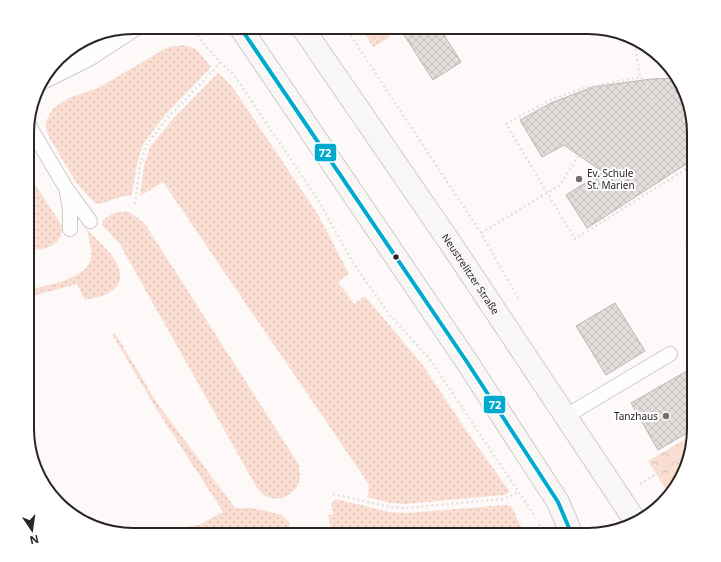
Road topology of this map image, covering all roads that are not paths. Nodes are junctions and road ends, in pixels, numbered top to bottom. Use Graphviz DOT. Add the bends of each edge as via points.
graph roads {
  1 [pos="245,34"];
  2 [pos="307,34"];
  3 [pos="118,35"];
  4 [pos="57,70"];
  5 [pos="34,134"];
  6 [pos="66,188"];
  7 [pos="90,221"];
  8 [pos="70,229"];
  9 [pos="670,354"];
  10 [pos="566,416"];
  11 [pos="633,517"];
  12 [pos="569,528"];
  1 -- 12 [label="main road" via="468,362 558,502"];
  2 -- 10 [label="main road, Neustrelitzer Straße"];
  3 -- 4 [label="street" via="88,55"];
  5 -- 6 [label="lane"];
  6 -- 7 [label="lane"];
  6 -- 8 [label="lane"];
  9 -- 10 [label="lane"];
  10 -- 11 [label="main road, Neustrelitzer Straße"];
}
